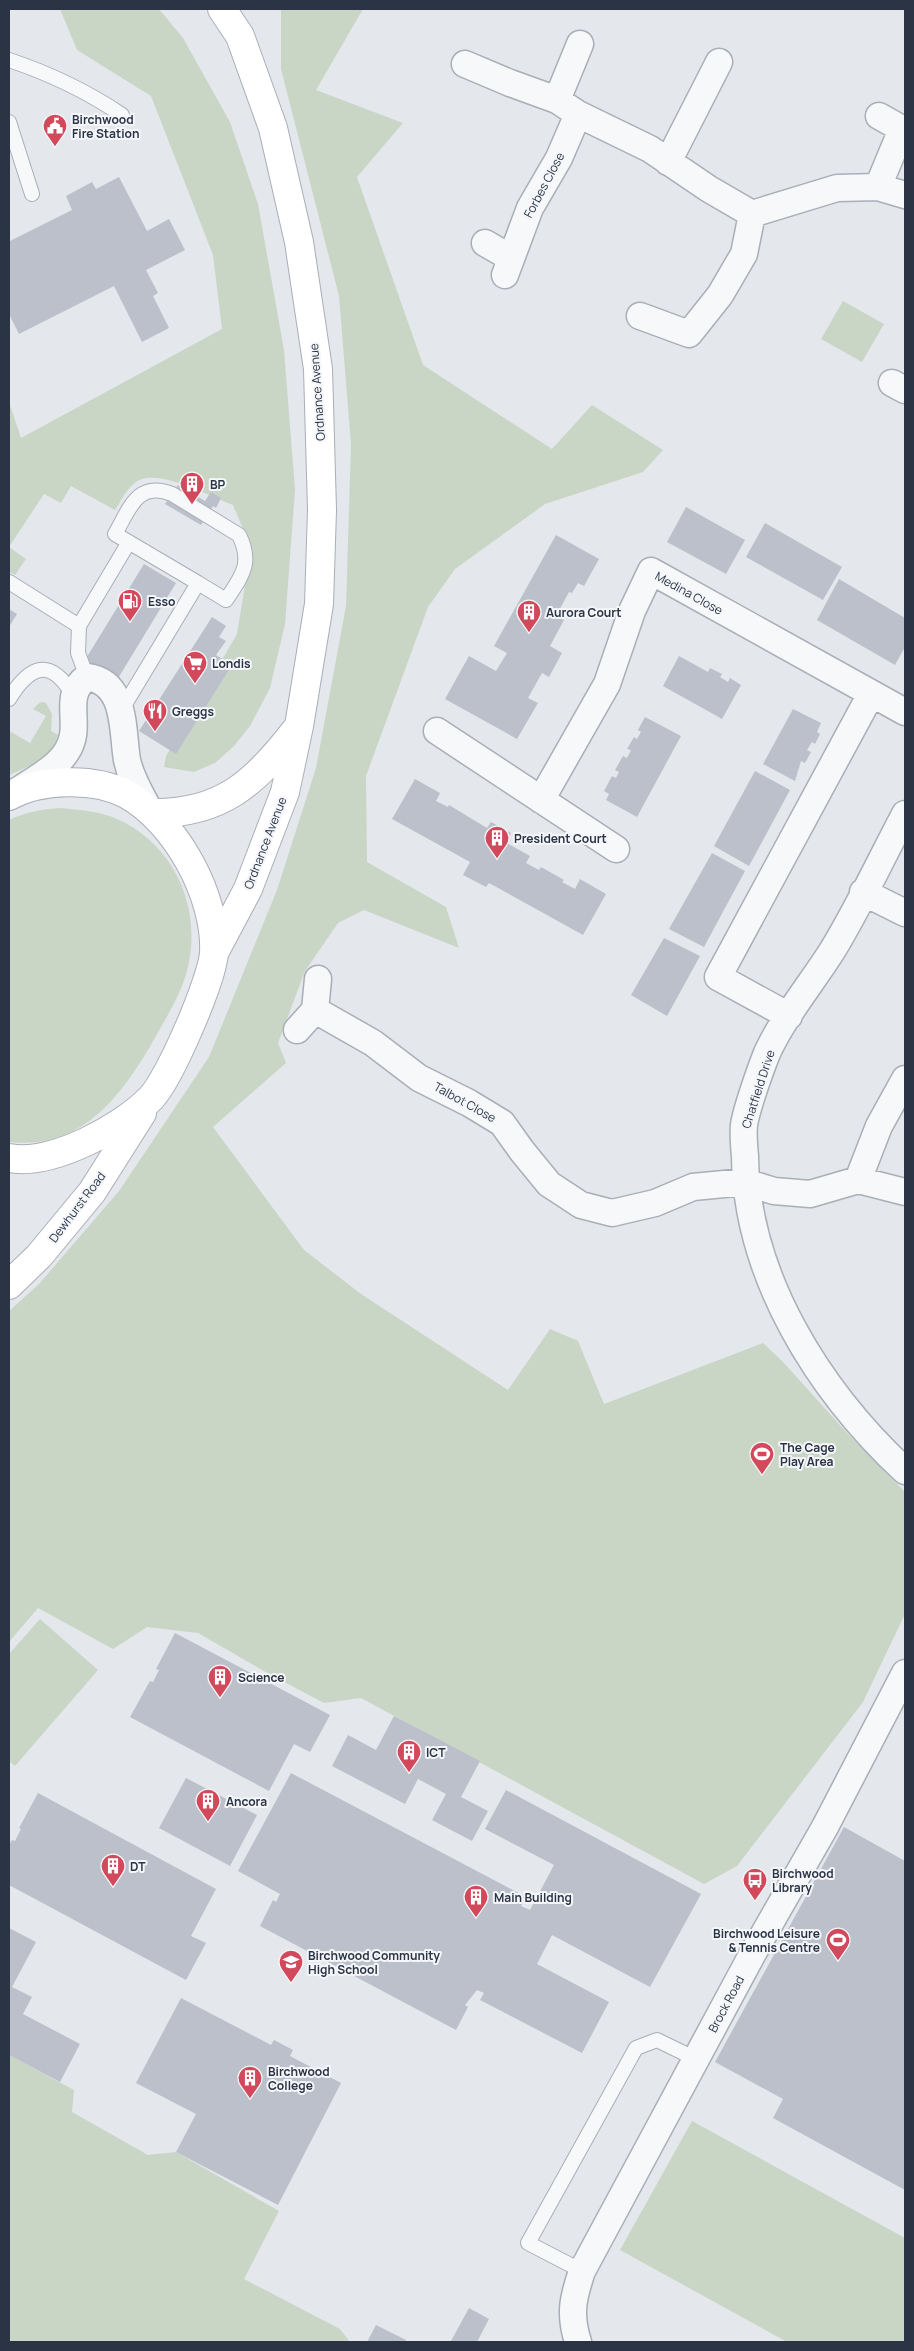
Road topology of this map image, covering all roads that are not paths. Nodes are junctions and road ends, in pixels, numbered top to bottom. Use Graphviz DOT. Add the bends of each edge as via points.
graph roads {
  1 [pos="222,9"];
  2 [pos="245,9"];
  3 [pos="240,36"];
  4 [pos="580,44"];
  5 [pos="9,60"];
  6 [pos="719,62"];
  7 [pos="465,64"];
  8 [pos="568,107"];
  9 [pos="122,115"];
  10 [pos="879,116"];
  11 [pos="9,122"];
  12 [pos="668,162"];
  13 [pos="878,187"];
  14 [pos="32,194"];
  15 [pos="905,195"];
  16 [pos="752,214"];
  17 [pos="485,243"];
  18 [pos="640,316"];
  19 [pos="129,542"];
  20 [pos="9,582"];
  21 [pos="198,583"];
  22 [pos="80,626"];
  23 [pos="80,686"];
  24 [pos="871,694"];
  25 [pos="9,699"];
  26 [pos="121,711"];
  27 [pos="905,712"];
  28 [pos="300,726"];
  29 [pos="437,731"];
  30 [pos="14,793"];
  31 [pos="541,800"];
  32 [pos="151,812"];
  33 [pos="905,814"];
  34 [pos="616,849"];
  35 [pos="864,892"];
  36 [pos="905,913"];
  37 [pos="214,953"];
  38 [pos="318,979"];
  39 [pos="315,1010"];
  40 [pos="790,1016"];
  41 [pos="297,1030"];
  42 [pos="905,1079"];
  43 [pos="152,1097"];
  44 [pos="9,1158"];
  45 [pos="858,1180"];
  46 [pos="745,1182"];
  47 [pos="905,1192"];
  48 [pos="9,1285"];
  49 [pos="905,1471"];
  50 [pos="905,1673"];
  51 [pos="696,2059"];
  52 [pos="582,2271"];
  53 [pos="578,2342"];
  1 -- 3 [label="street, Ordnance Avenue"];
  2 -- 3 [label="street"];
  3 -- 28 [label="street, Ordnance Avenue" via="273,128 299,242 318,369 322,510 319,604"];
  4 -- 8 [label="street, Forbes Close"];
  5 -- 9 [label="lane" via="42,71 90,94"];
  6 -- 12 [label="street"];
  7 -- 8 [label="street"];
  8 -- 12 [label="street"];
  8 -- 17 [label="street, Forbes Close" via="559,158 530,208 508,266"];
  10 -- 13 [label="street" via="902,129"];
  11 -- 14 [label="lane"];
  12 -- 16 [label="street"];
  13 -- 15 [label="street"];
  13 -- 16 [label="street" via="837,188"];
  16 -- 18 [label="street" via="744,254 720,295 689,334"];
  19 -- 21 [label="lane"];
  19 -- 21 [label="lane" via="115,534 136,498 152,489 172,494 239,535 244,545 244,572 226,600"];
  19 -- 22 [label="lane"];
  20 -- 22 [label="lane"];
  21 -- 26 [label="lane"];
  22 -- 23 [label="lane"];
  23 -- 25 [label="lane" via="66,682 52,671 38,670 26,675"];
  23 -- 26 [label="street" via="100,678 111,690"];
  23 -- 30 [label="street" via="75,728 67,752 50,769"];
  24 -- 27 [label="street, Medina Close"];
  24 -- 31 [label="street, Medina Close" via="652,571 632,611 608,684"];
  24 -- 40 [label="street" via="718,977"];
  26 -- 32 [label="street" via="134,782"];
  28 -- 32 [label="street, Ordnance Avenue" via="255,777 225,799 203,808 176,813"];
  28 -- 37 [label="street, Ordnance Avenue" via="285,792 248,889"];
  29 -- 31 [label="street"];
  30 -- 32 [label="street" via="52,782 90,784 125,794"];
  31 -- 34 [label="street"];
  32 -- 37 [label="street" via="193,867 212,921"];
  33 -- 35 [label="street, Chatfield Drive"];
  35 -- 36 [label="street"];
  35 -- 40 [label="street, Chatfield Drive" via="833,949"];
  37 -- 43 [label="street, Dewhurst Road" via="203,993 176,1055"];
  38 -- 39 [label="street"];
  39 -- 41 [label="street"];
  39 -- 46 [label="street, Talbot Close" via="373,1043 419,1078 469,1102 502,1123 549,1184 580,1205 612,1213 655,1204 693,1187"];
  40 -- 46 [label="street, Chatfield Drive" via="768,1053 744,1125"];
  42 -- 45 [label="street" via="879,1126"];
  43 -- 44 [label="street" via="121,1123 86,1142 49,1156"];
  43 -- 48 [label="street, Dewhurst Road" via="92,1192 39,1256"];
  45 -- 46 [label="street" via="810,1194 774,1191"];
  45 -- 47 [label="street"];
  46 -- 49 [label="street, Chatfield Drive" via="755,1234 791,1323 841,1402 875,1443"];
  50 -- 51 [label="street, Brock Road" via="825,1827"];
  51 -- 52 [label="street, Brock Road"];
  51 -- 52 [label="lane" via="657,2040 636,2048 528,2243"];
  52 -- 53 [label="street, Brock Road" via="573,2296 572,2324"];
}
